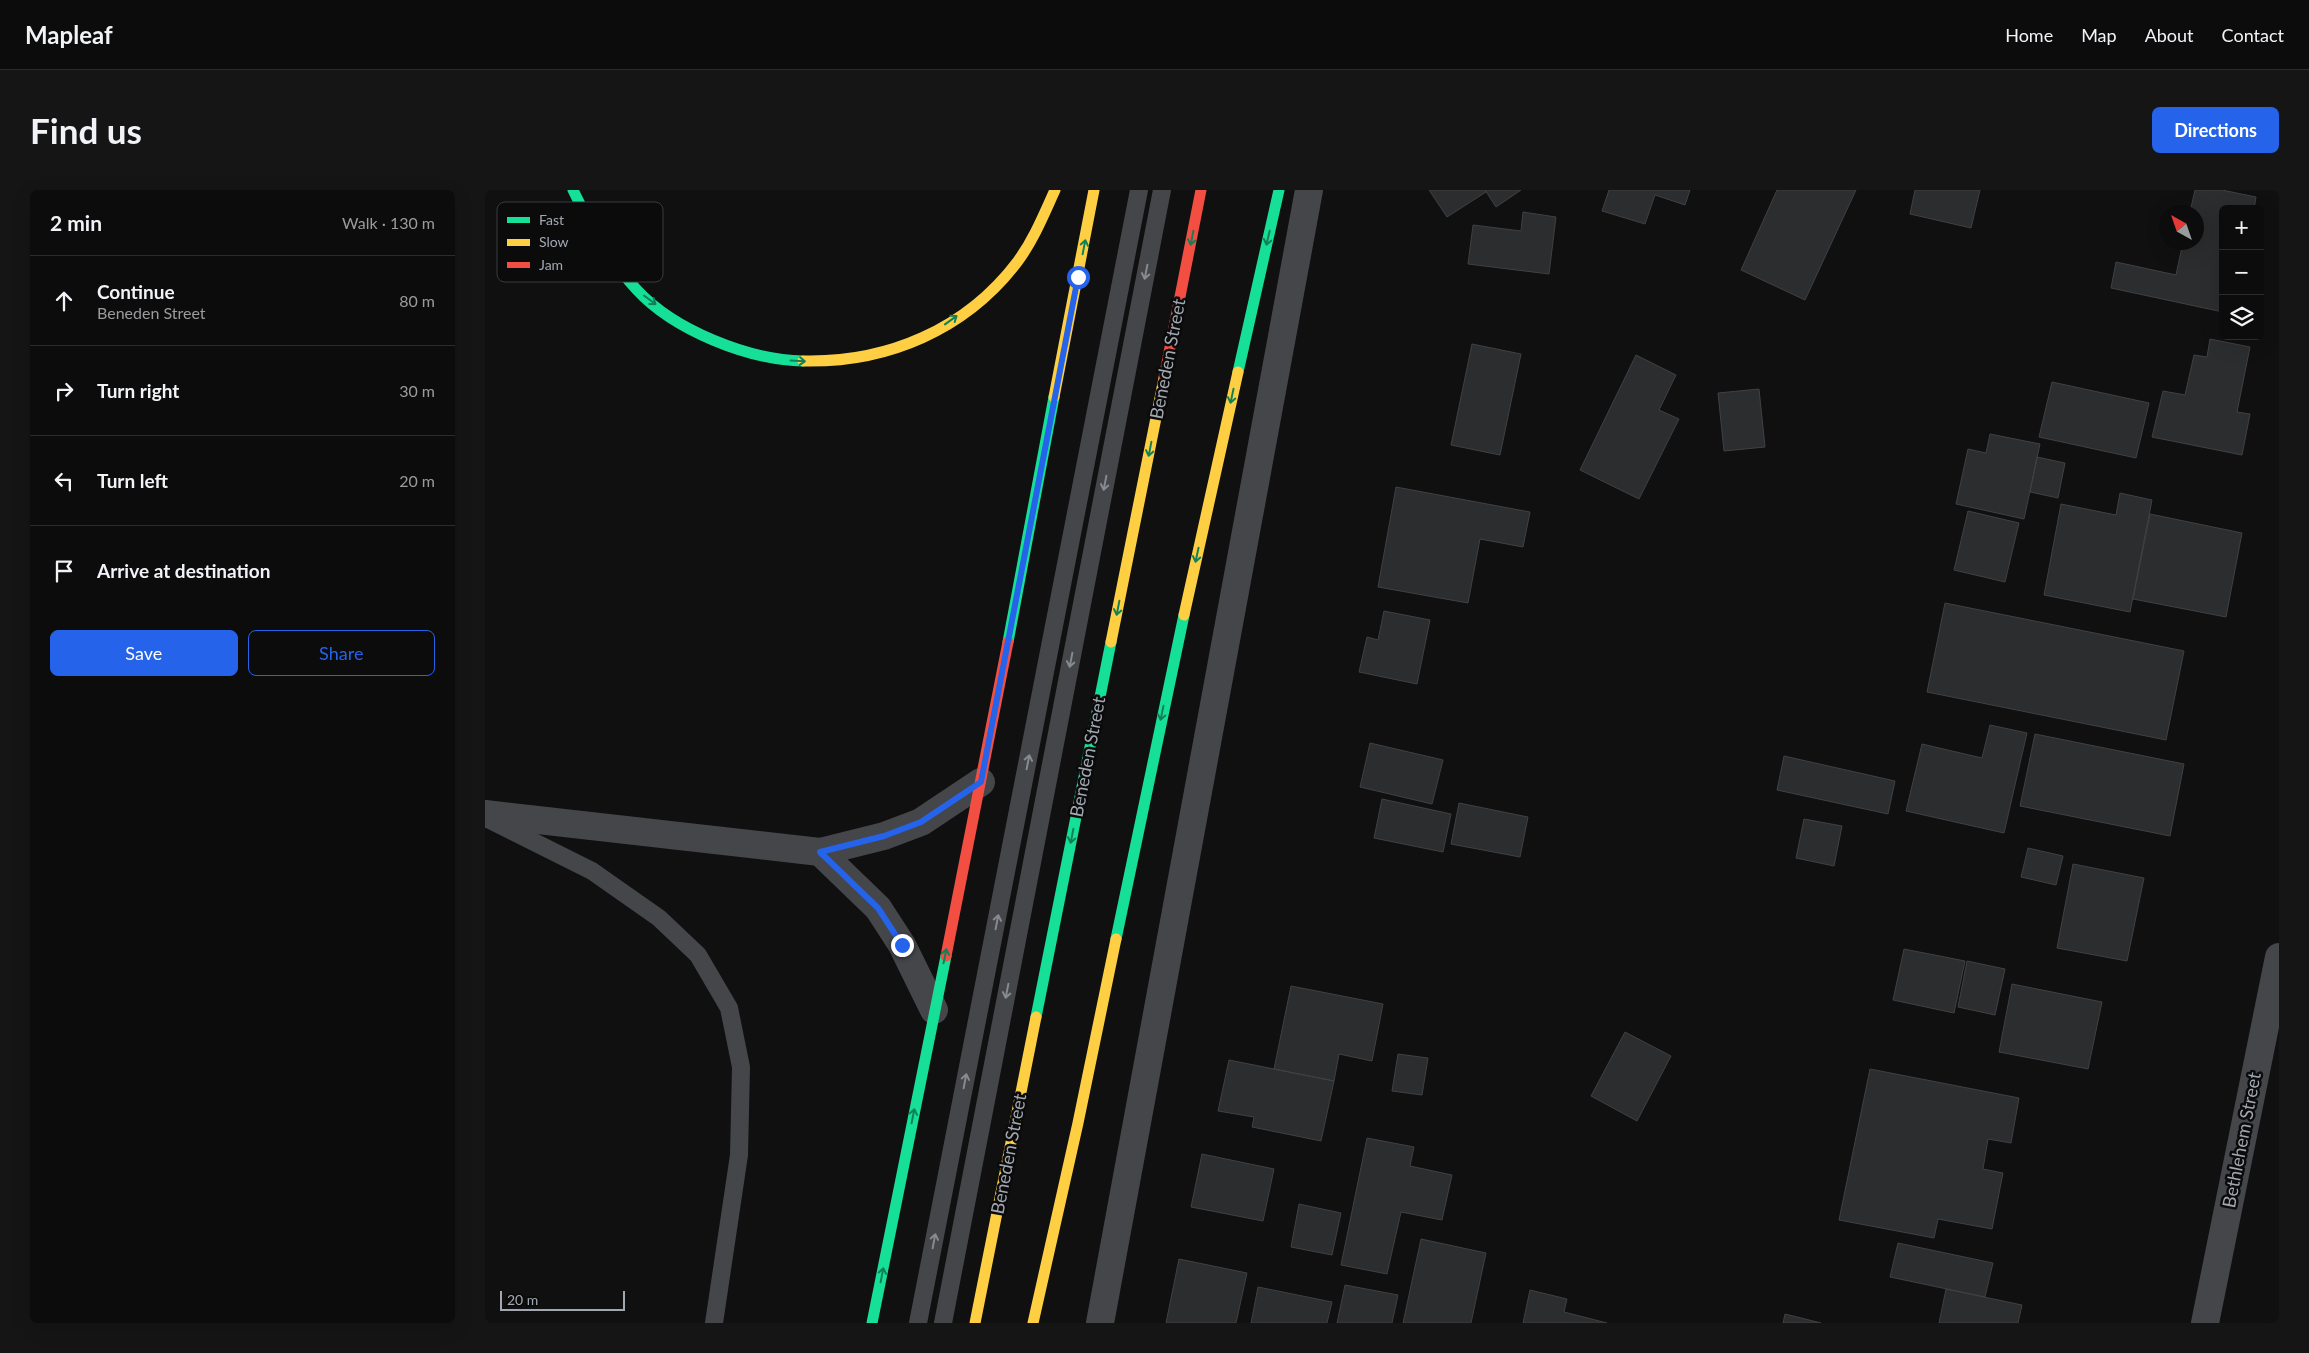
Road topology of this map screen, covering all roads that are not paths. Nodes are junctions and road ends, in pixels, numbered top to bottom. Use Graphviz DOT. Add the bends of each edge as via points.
graph roads {
  1 [pos="573,190"];
  2 [pos="1055,190"];
  3 [pos="1094,190"];
  4 [pos="1139,190"];
  5 [pos="1162,190"];
  6 [pos="1201,190"];
  7 [pos="1279,190"];
  8 [pos="1309,190"];
  9 [pos="578,202"];
  10 [pos="631,282"];
  11 [pos="981,782"];
  12 [pos="485,814"];
  13 [pos="485,818"];
  14 [pos="820,852"];
  15 [pos="2279,957"];
  16 [pos="934,1010"];
  17 [pos="714,1323"];
  18 [pos="872,1323"];
  19 [pos="919,1323"];
  20 [pos="943,1323"];
  21 [pos="975,1323"];
  22 [pos="1033,1323"];
  23 [pos="1100,1323"];
  24 [pos="2205,1323"];
  1 -- 9 [label="main road, one-way"];
  10 -- 2 [label="main road, one-way" via="676,320 718,344 775,359 831,362 880,354 932,334 977,302 1012,268 1040,224"];
  11 -- 3 [label="main road, one-way"];
  19 -- 4 [label="lane, one-way"];
  5 -- 20 [label="lane, one-way"];
  6 -- 21 [label="main road, Beneden Street, one-way"];
  7 -- 22 [label="main road, one-way" via="1162,712 1078,1123"];
  8 -- 23 [label="street"];
  11 -- 14 [label="street" via="921,822 884,836"];
  16 -- 11 [label="main road, one-way"];
  12 -- 14 [label="street"];
  13 -- 17 [label="lane" via="592,871 659,918 698,955 729,1008 741,1067 739,1155"];
  14 -- 16 [label="street" via="878,908 902,945"];
  15 -- 24 [label="street, Bethlehem Street"];
  18 -- 16 [label="main road, one-way"];
}
